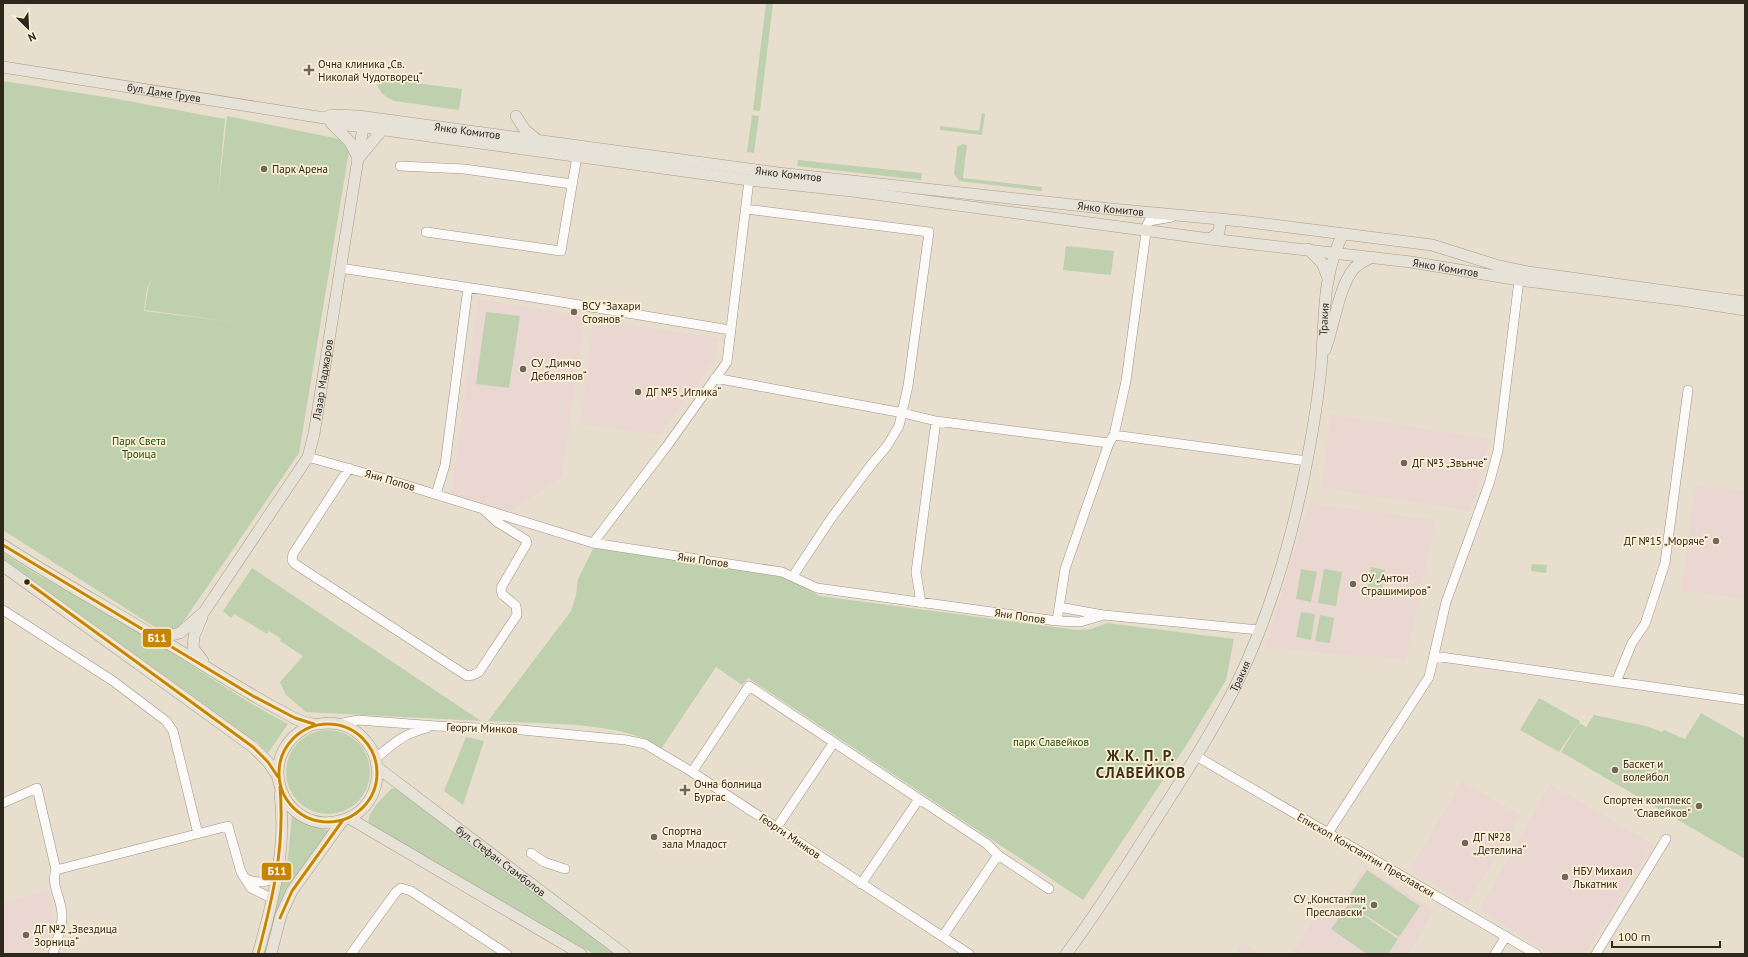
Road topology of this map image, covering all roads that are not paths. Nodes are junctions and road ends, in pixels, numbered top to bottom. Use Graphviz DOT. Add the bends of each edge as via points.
graph roads {
  1 [pos="3,67"];
  2 [pos="516,116"];
  3 [pos="328,121"];
  4 [pos="364,122"];
  5 [pos="402,122"];
  6 [pos="382,130"];
  7 [pos="537,140"];
  8 [pos="513,142"];
  9 [pos="577,156"];
  10 [pos="358,159"];
  11 [pos="400,166"];
  12 [pos="749,180"];
  13 [pos="572,184"];
  14 [pos="746,209"];
  15 [pos="1176,216"];
  16 [pos="1217,219"];
  17 [pos="1146,230"];
  18 [pos="426,232"];
  19 [pos="1343,234"];
  20 [pos="1210,238"];
  21 [pos="1307,249"];
  22 [pos="1340,253"];
  23 [pos="1372,257"];
  24 [pos="340,268"];
  25 [pos="1328,278"];
  26 [pos="1519,280"];
  27 [pos="468,287"];
  28 [pos="1342,293"];
  29 [pos="1745,302"];
  30 [pos="1745,310"];
  31 [pos="730,330"];
  32 [pos="1321,360"];
  33 [pos="715,378"];
  34 [pos="1688,390"];
  35 [pos="903,413"];
  36 [pos="936,422"];
  37 [pos="1112,439"];
  38 [pos="308,457"];
  39 [pos="1307,461"];
  40 [pos="349,468"];
  41 [pos="436,494"];
  42 [pos="482,508"];
  43 [pos="593,543"];
  44 [pos="3,545"];
  45 [pos="3,566"];
  46 [pos="794,576"];
  47 [pos="921,603"];
  48 [pos="1059,607"];
  49 [pos="3,610"];
  50 [pos="204,612"];
  51 [pos="1104,615"];
  52 [pos="1057,621"];
  53 [pos="1259,630"];
  54 [pos="159,638"];
  55 [pos="1434,656"];
  56 [pos="210,669"];
  57 [pos="1616,682"];
  58 [pos="1745,700"];
  59 [pos="314,724"];
  60 [pos="338,724"];
  61 [pos="436,726"];
  62 [pos="834,742"];
  63 [pos="1196,756"];
  64 [pos="377,763"];
  65 [pos="692,772"];
  66 [pos="279,782"];
  67 [pos="919,799"];
  68 [pos="3,803"];
  69 [pos="346,819"];
  70 [pos="777,827"];
  71 [pos="1328,833"];
  72 [pos="198,834"];
  73 [pos="1666,839"];
  74 [pos="531,853"];
  75 [pos="998,855"];
  76 [pos="566,869"];
  77 [pos="56,870"];
  78 [pos="279,874"];
  79 [pos="246,880"];
  80 [pos="861,884"];
  81 [pos="1049,889"];
  82 [pos="273,899"];
  83 [pos="942,936"];
  84 [pos="1506,936"];
  85 [pos="275,953"];
  86 [pos="53,954"];
  87 [pos="258,954"];
  88 [pos="351,954"];
  89 [pos="507,954"];
  90 [pos="581,954"];
  91 [pos="624,954"];
  92 [pos="969,954"];
  93 [pos="1066,954"];
  94 [pos="1495,954"];
  95 [pos="1536,954"];
  96 [pos="1596,954"];
  1 -- 3 [label="main road, бул. Даме Груев"];
  2 -- 7 [label="main road" via="525,130"];
  3 -- 4 [label="main road, бул. Даме Груев" via="332,115"];
  3 -- 10 [label="main road" via="350,142"];
  4 -- 5 [label="main road, бул. Даме Груев"];
  4 -- 6 [label="main road, бул. Даме Груев"];
  4 -- 10 [label="main road, Лазар Маджаров"];
  5 -- 8 [label="main road, Янко Комитов"];
  6 -- 8 [label="main road, Янко Комитов"];
  6 -- 10 [label="main road"];
  7 -- 8 [label="main road, Янко Комитов"];
  7 -- 15 [label="main road, Янко Комитов" via="778,173"];
  8 -- 9 [label="main road, Янко Комитов"];
  9 -- 12 [label="main road, Янко Комитов"];
  9 -- 13 [label="street"];
  10 -- 24 [label="main road, Лазар Маджаров"];
  11 -- 13 [label="street" via="464,169"];
  12 -- 14 [label="street"];
  12 -- 17 [label="main road, Янко Комитов"];
  13 -- 18 [label="street" via="561,251"];
  14 -- 31 [label="street"];
  14 -- 35 [label="street" via="929,232"];
  15 -- 16 [label="main road, Янко Комитов"];
  15 -- 17 [label="street, Янко Комитов" via="1149,221"];
  16 -- 19 [label="main road, Янко Комитов"];
  16 -- 20 [label="main road" via="1220,225 1219,232"];
  17 -- 20 [label="main road, Янко Комитов"];
  17 -- 37 [label="street" via="1126,381"];
  19 -- 22 [label="main road"];
  19 -- 29 [label="main road, Янко Комитов" via="1432,245 1499,266 1528,272"];
  20 -- 21 [label="main road, Янко Комитов"];
  21 -- 22 [label="main road, Янко Комитов"];
  21 -- 25 [label="main road" via="1322,263"];
  22 -- 23 [label="main road, Янко Комитов"];
  22 -- 25 [label="main road, Тракия"];
  22 -- 28 [label="main road"];
  23 -- 26 [label="main road, Янко Комитов"];
  23 -- 28 [label="main road" via="1361,262 1352,271"];
  24 -- 27 [label="street"];
  24 -- 38 [label="main road, Лазар Маджаров" via="314,434"];
  25 -- 32 [label="main road, Тракия" via="1323,312"];
  26 -- 30 [label="main road, Янко Комитов"];
  26 -- 55 [label="street" via="1498,451 1489,484 1446,602"];
  27 -- 31 [label="street"];
  27 -- 41 [label="street" via="446,465"];
  28 -- 32 [label="main road, Тракия"];
  31 -- 33 [label="street" via="727,362"];
  32 -- 39 [label="main road, Тракия" via="1313,436"];
  33 -- 35 [label="street"];
  33 -- 43 [label="street"];
  34 -- 57 [label="street" via="1664,563 1645,624 1632,643"];
  35 -- 36 [label="street"];
  35 -- 46 [label="street" via="899,426 887,446 830,520"];
  36 -- 37 [label="street"];
  36 -- 47 [label="street" via="916,572"];
  37 -- 39 [label="street"];
  37 -- 48 [label="street" via="1065,569"];
  38 -- 40 [label="street, Яни Попов"];
  38 -- 50 [label="main road, Лазар Маджаров"];
  39 -- 53 [label="main road, Тракия" via="1283,558"];
  40 -- 41 [label="street, Яни Попов"];
  40 -- 42 [label="street" via="293,554 292,560 467,676 479,672 517,615 516,606 502,594 501,588 527,543 496,522"];
  41 -- 42 [label="street, Яни Попов"];
  42 -- 43 [label="street, Яни Попов"];
  43 -- 46 [label="street, Яни Попов" via="782,572"];
  44 -- 54 [label="main road"];
  45 -- 66 [label="main road" via="253,747 268,762"];
  46 -- 47 [label="street, Яни Попов" via="817,588"];
  47 -- 52 [label="street, Яни Попов"];
  48 -- 51 [label="street, Яни Попов"];
  48 -- 52 [label="street"];
  49 -- 72 [label="street" via="113,681 166,721 173,731"];
  50 -- 54 [label="main road, Лазар Маджаров" via="180,633"];
  50 -- 56 [label="main road, Лазар Маджаров" via="194,636 193,648"];
  51 -- 52 [label="street, Яни Попов" via="1080,622"];
  51 -- 53 [label="street, Яни Попов"];
  53 -- 63 [label="main road, Тракия" via="1233,690"];
  54 -- 56 [label="main road"];
  55 -- 57 [label="street"];
  55 -- 71 [label="street" via="1429,677"];
  56 -- 59 [label="main road" via="286,714"];
  57 -- 58 [label="street"];
  59 -- 60 [label="main road"];
  59 -- 66 [label="main road" via="289,740 280,758"];
  60 -- 61 [label="street, Георги Минков" via="358,720"];
  60 -- 64 [label="main road" via="361,736 372,748"];
  61 -- 64 [label="street, Георги Минков" via="401,737"];
  61 -- 65 [label="street, Георги Минков" via="522,730 626,740 646,744"];
  62 -- 65 [label="street" via="749,686"];
  62 -- 67 [label="street"];
  62 -- 70 [label="street"];
  63 -- 71 [label="street, Епископ Константин Преславски"];
  63 -- 93 [label="main road, Тракия" via="1106,898"];
  64 -- 69 [label="main road" via="377,781 368,803"];
  64 -- 91 [label="main road, бул. Стефан Стамболов"];
  65 -- 70 [label="street, Георги Минков"];
  66 -- 69 [label="main road" via="291,807 309,819 332,823"];
  66 -- 78 [label="main road" via="283,815"];
  67 -- 75 [label="street" via="987,844"];
  67 -- 80 [label="street"];
  68 -- 77 [label="street" via="37,788"];
  69 -- 85 [label="main road" via="292,891 281,915"];
  69 -- 90 [label="main road"];
  70 -- 80 [label="street, Георги Минков"];
  71 -- 84 [label="street, Епископ Константин Преславски"];
  72 -- 77 [label="street"];
  72 -- 79 [label="street" via="228,826 241,872"];
  73 -- 96 [label="street"];
  74 -- 76 [label="street" via="544,862"];
  75 -- 81 [label="street"];
  75 -- 83 [label="street"];
  77 -- 86 [label="street" via="54,878 62,917"];
  78 -- 79 [label="street" via="267,882"];
  78 -- 82 [label="main road"];
  79 -- 82 [label="street" via="251,888"];
  80 -- 83 [label="street, Георги Минков"];
  82 -- 87 [label="main road"];
  83 -- 92 [label="street, Георги Минков"];
  84 -- 94 [label="street"];
  84 -- 95 [label="street, Епископ Константин Преславски"];
  88 -- 89 [label="street" via="401,888 411,891"];
}
